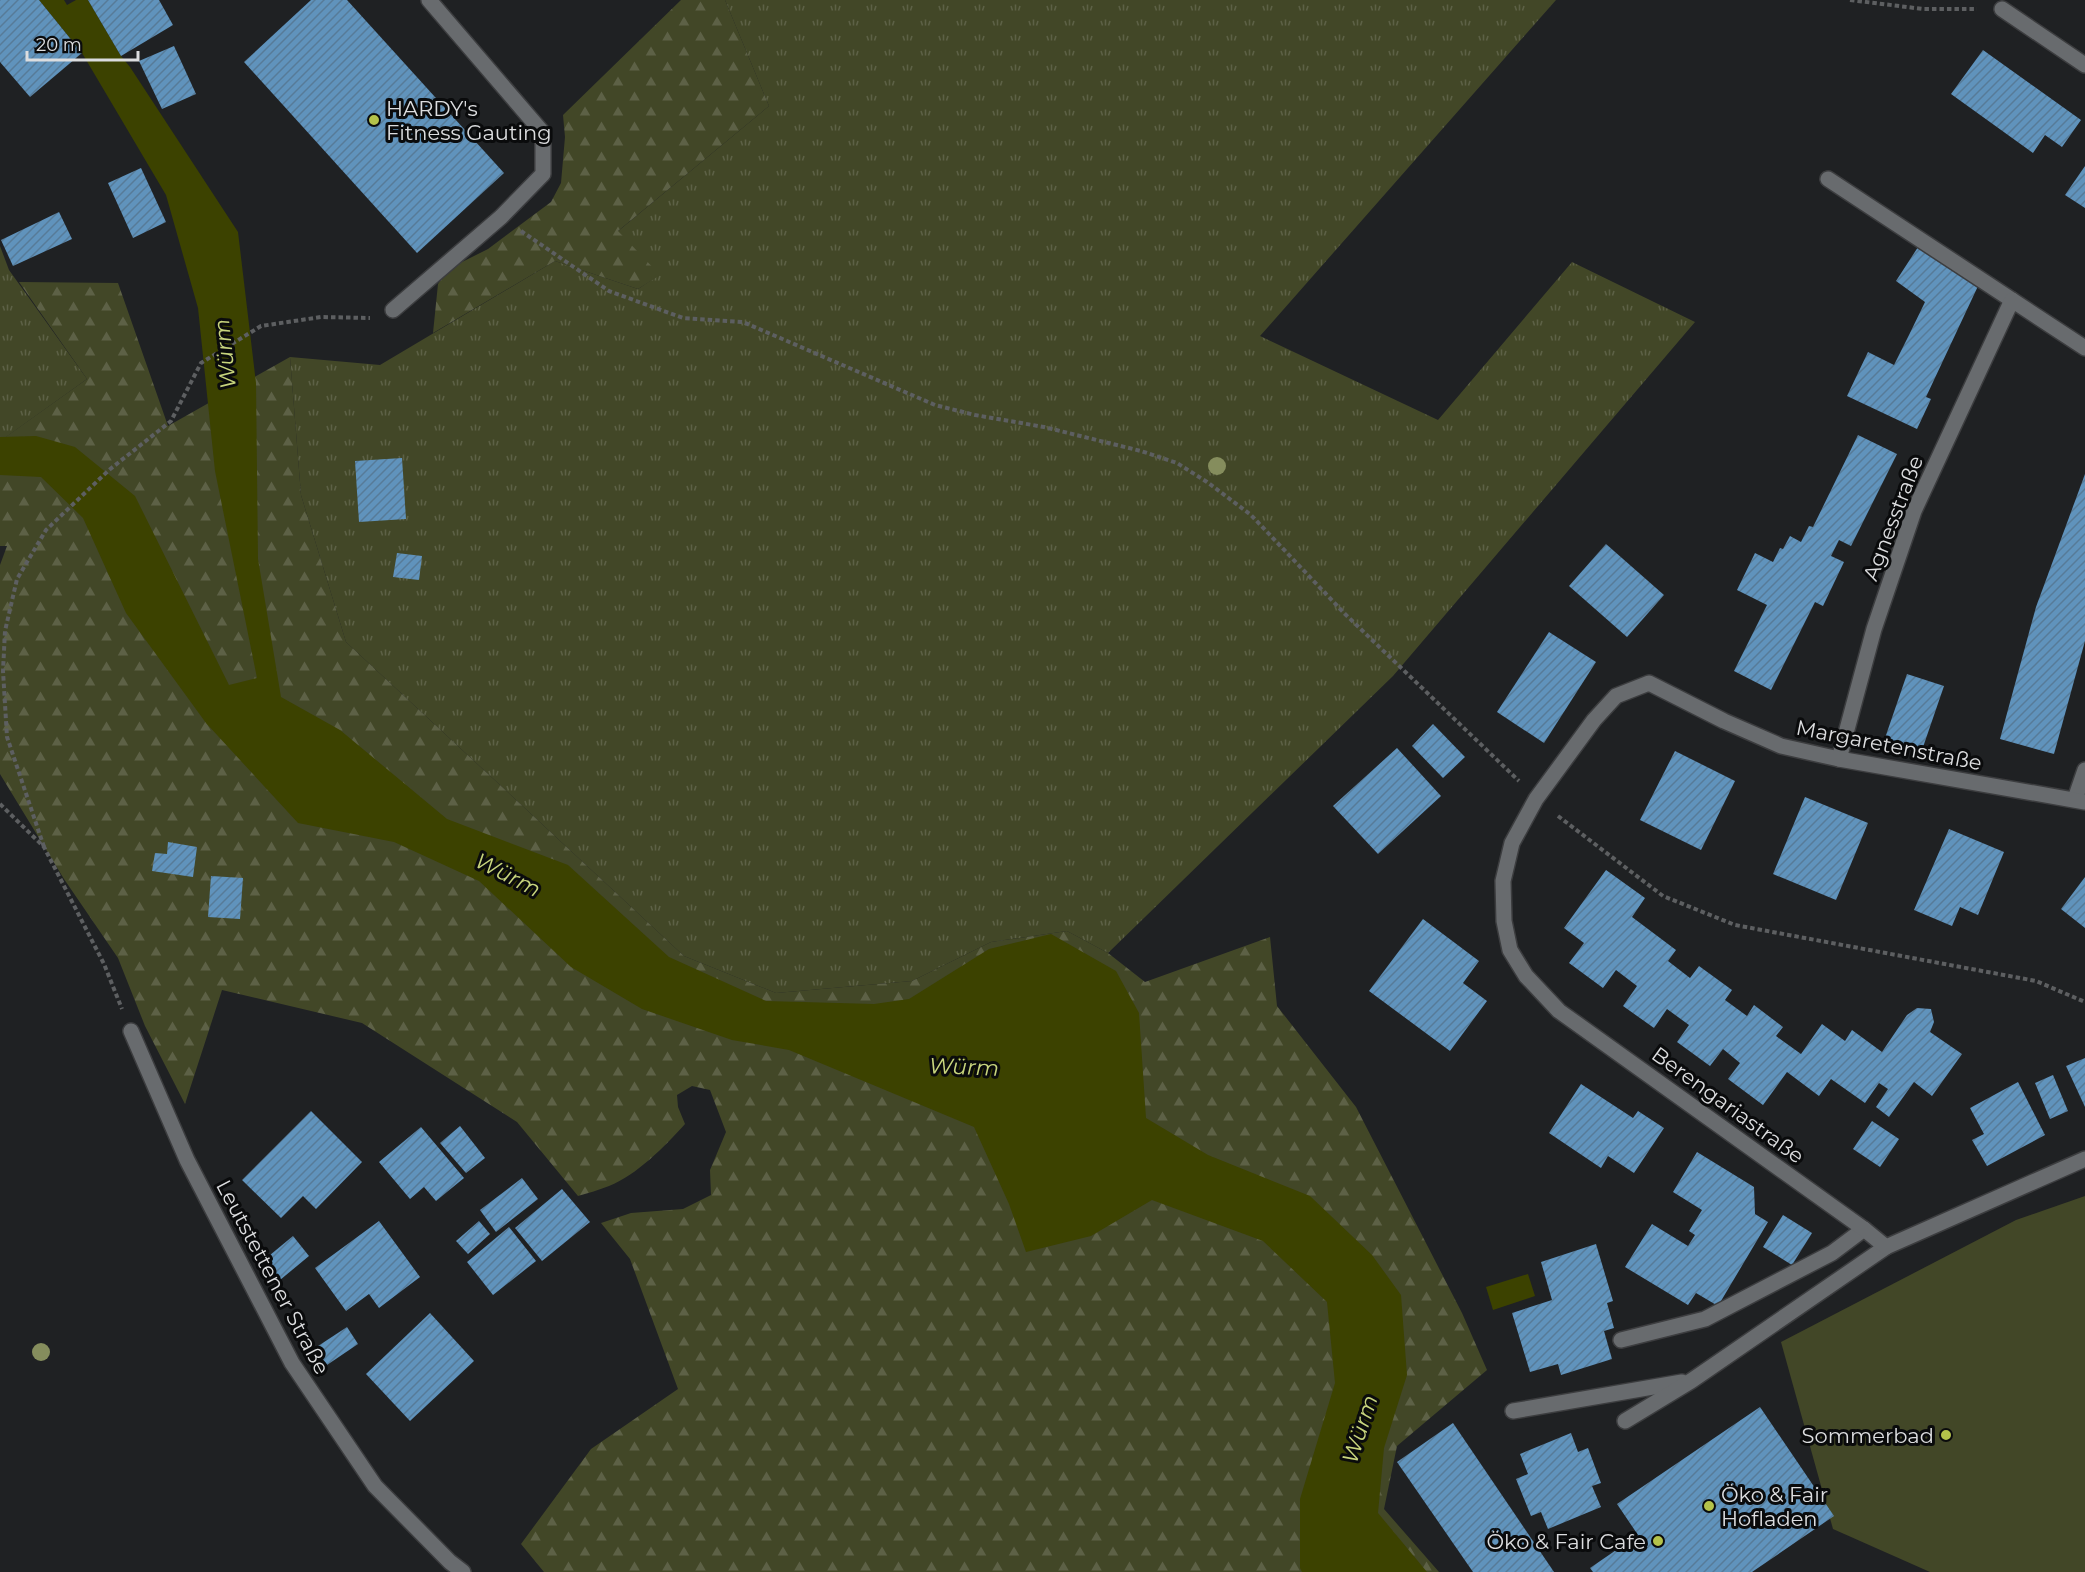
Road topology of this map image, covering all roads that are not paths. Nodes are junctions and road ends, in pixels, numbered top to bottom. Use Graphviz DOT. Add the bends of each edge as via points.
graph roads {
  1 [pos="429,0"];
  2 [pos="2002,9"];
  3 [pos="2085,65"];
  4 [pos="1828,179"];
  5 [pos="2012,300"];
  6 [pos="393,310"];
  7 [pos="2085,348"];
  8 [pos="1839,759"];
  9 [pos="2085,770"];
  10 [pos="1536,799"];
  11 [pos="2080,801"];
  12 [pos="131,1032"];
  13 [pos="2085,1159"];
  14 [pos="1864,1228"];
  15 [pos="1886,1247"];
  16 [pos="1621,1340"];
  17 [pos="1691,1381"];
  18 [pos="1512,1411"];
  19 [pos="1625,1421"];
  20 [pos="463,1572"];
  1 -- 6 [label="street" via="543,133 543,174 501,217"];
  2 -- 3 [label="street"];
  4 -- 5 [label="street"];
  5 -- 7 [label="street"];
  5 -- 8 [label="street, Agnesstraße" via="1914,511 1874,628"];
  8 -- 10 [label="street, Margaretenstraße" via="1781,746 1649,683 1616,696"];
  8 -- 11 [label="street, Margaretenstraße"];
  9 -- 11 [label="street"];
  10 -- 14 [label="street, Berengariastraße" via="1512,843 1503,881 1504,921 1510,950 1526,976 1559,1011"];
  12 -- 20 [label="street, Leutstettener Straße" via="187,1160 292,1363 375,1486"];
  13 -- 15 [label="street"];
  14 -- 15 [label="street, Berengariastraße"];
  14 -- 16 [label="street" via="1832,1253 1705,1318"];
  15 -- 17 [label="street"];
  17 -- 18 [label="street"];
  17 -- 19 [label="street"];
}
